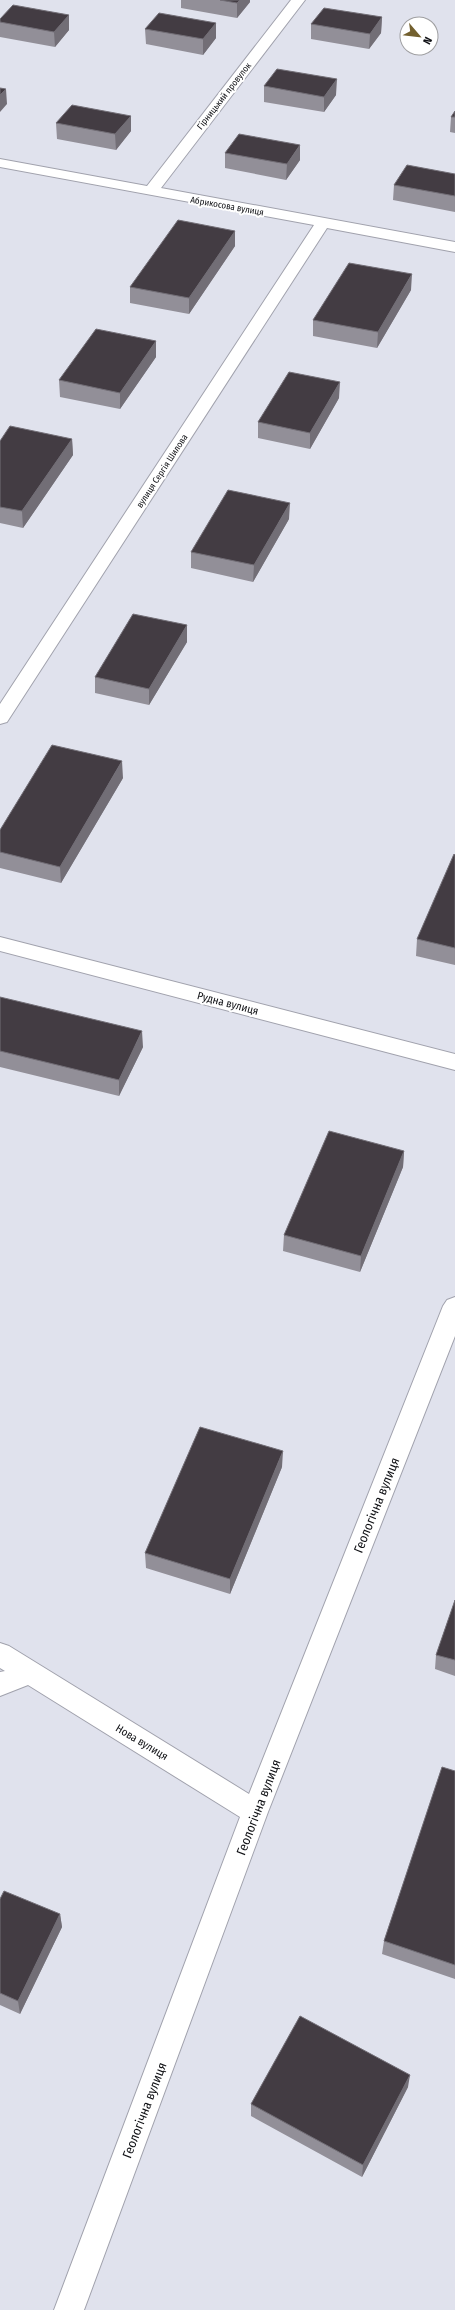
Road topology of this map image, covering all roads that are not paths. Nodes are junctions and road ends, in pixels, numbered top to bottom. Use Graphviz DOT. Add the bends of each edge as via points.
graph roads {
  1 [pos="298,0"];
  2 [pos="0,163"];
  3 [pos="150,192"];
  4 [pos="323,223"];
  5 [pos="455,247"];
  6 [pos="0,718"];
  7 [pos="0,944"];
  8 [pos="455,1062"];
  9 [pos="455,1306"];
  10 [pos="0,1654"];
  11 [pos="29,1673"];
  12 [pos="0,1684"];
  13 [pos="255,1812"];
  14 [pos="69,2310"];
  1 -- 3 [label="street, Гірницький провулок"];
  2 -- 3 [label="street, Абрикосова вулиця"];
  3 -- 4 [label="street, Абрикосова вулиця"];
  4 -- 5 [label="street, Абрикосова вулиця"];
  4 -- 6 [label="street, вулиця Сергія Шилова"];
  7 -- 8 [label="street, Рудна вулиця"];
  9 -- 13 [label="street, Геологічна вулиця"];
  10 -- 11 [label="street, Нова вулиця"];
  11 -- 12 [label="street"];
  11 -- 13 [label="street, Нова вулиця"];
  13 -- 14 [label="street, Геологічна вулиця"];
}
